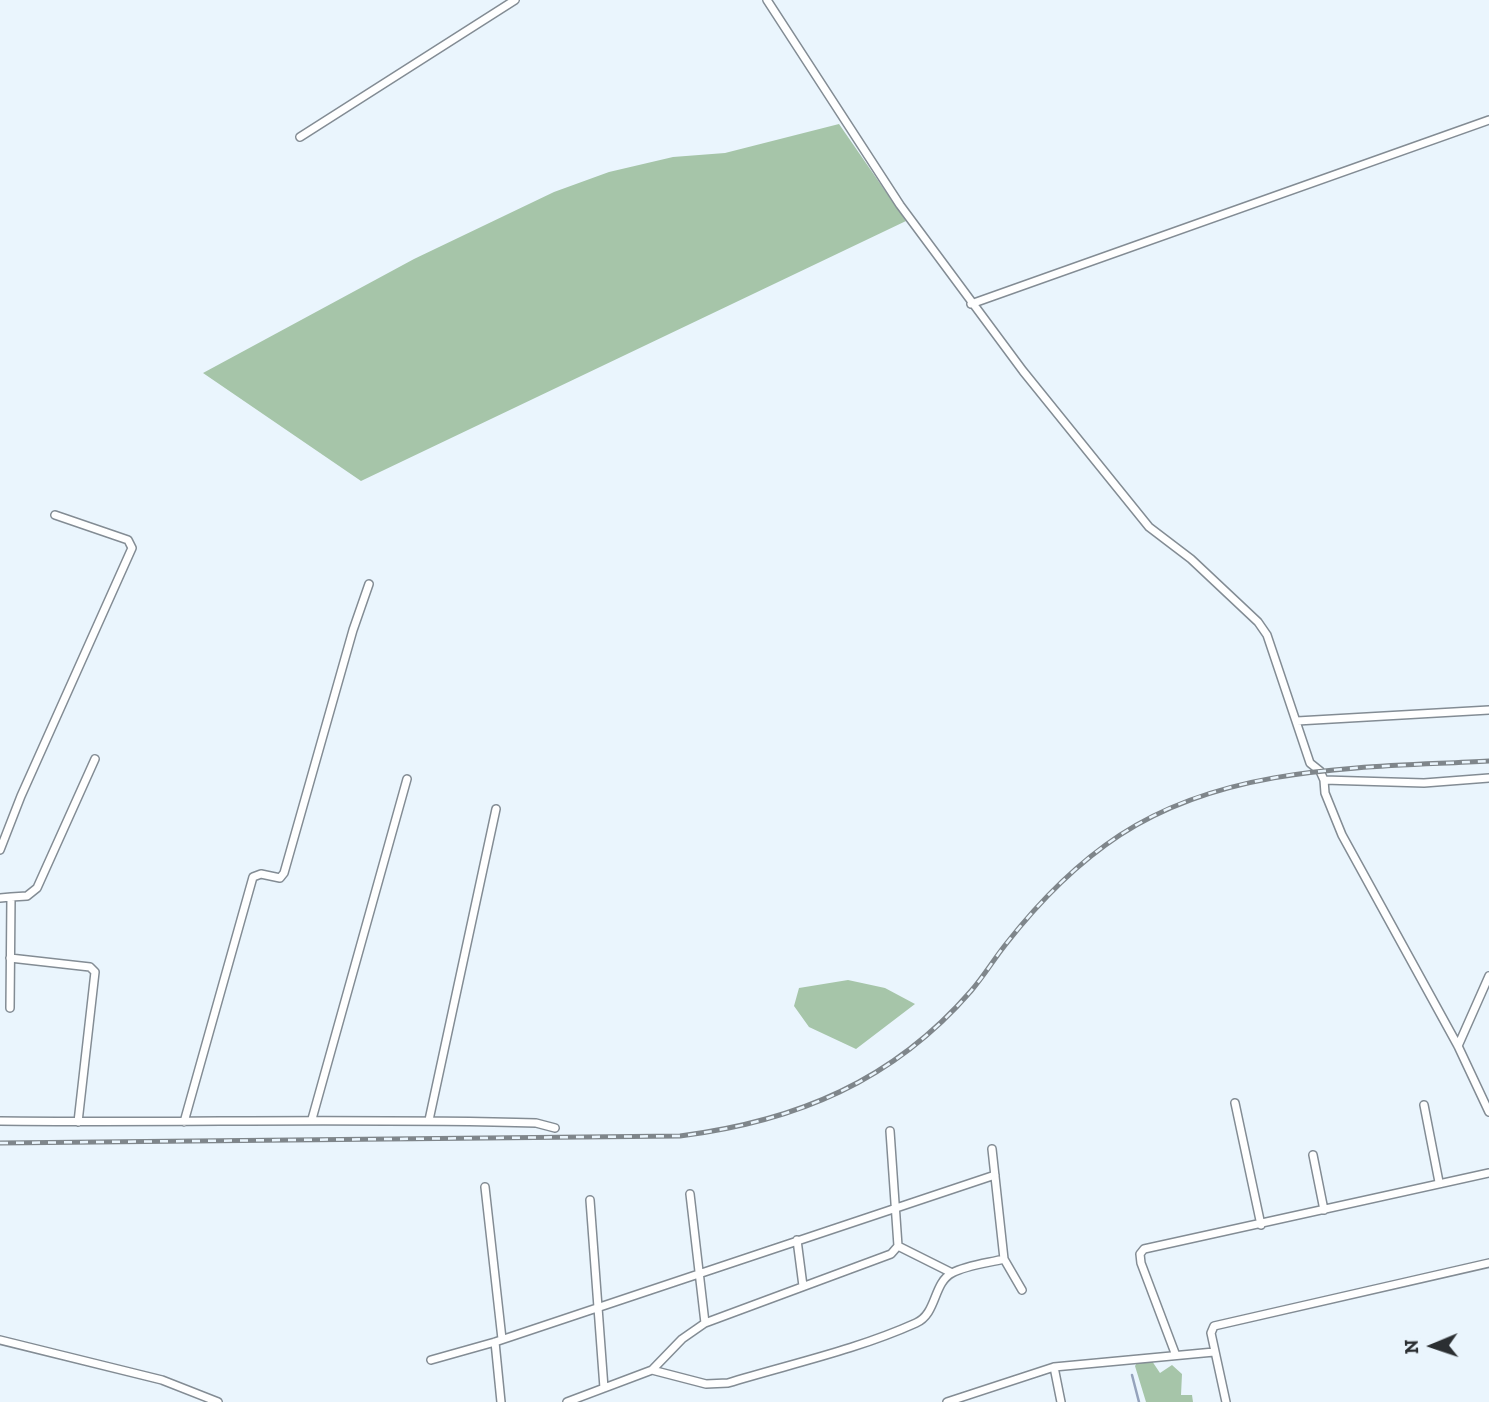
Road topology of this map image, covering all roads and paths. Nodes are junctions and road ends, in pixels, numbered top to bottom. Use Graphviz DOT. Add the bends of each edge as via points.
graph roads {
  1 [pos="515,0"];
  2 [pos="767,0"];
  3 [pos="1489,120"];
  4 [pos="300,137"];
  5 [pos="971,304"];
  6 [pos="55,515"];
  7 [pos="369,584"];
  8 [pos="1489,710"];
  9 [pos="1297,721"];
  10 [pos="95,759"];
  11 [pos="1489,778"];
  12 [pos="407,779"];
  13 [pos="1324,780"];
  14 [pos="496,809"];
  15 [pos="0,850"];
  16 [pos="11,897"];
  17 [pos="0,898"];
  18 [pos="10,958"];
  19 [pos="1489,976"];
  20 [pos="10,1008"];
  21 [pos="1458,1046"];
  22 [pos="1235,1103"];
  23 [pos="1424,1105"];
  24 [pos="1489,1112"];
  25 [pos="312,1119"];
  26 [pos="429,1120"];
  27 [pos="0,1121"];
  28 [pos="78,1122"];
  29 [pos="184,1122"];
  30 [pos="555,1128"];
  31 [pos="890,1131"];
  32 [pos="992,1149"];
  33 [pos="1313,1155"];
  34 [pos="1489,1173"];
  35 [pos="995,1175"];
  36 [pos="1439,1182"];
  37 [pos="485,1187"];
  38 [pos="690,1194"];
  39 [pos="590,1199"];
  40 [pos="898,1206"];
  41 [pos="1324,1210"];
  42 [pos="1261,1225"];
  43 [pos="797,1240"];
  44 [pos="898,1246"];
  45 [pos="1004,1259"];
  46 [pos="1489,1263"];
  47 [pos="699,1272"];
  48 [pos="952,1273"];
  49 [pos="803,1286"];
  50 [pos="1022,1290"];
  51 [pos="596,1306"];
  52 [pos="705,1323"];
  53 [pos="0,1340"];
  54 [pos="498,1340"];
  55 [pos="1214,1352"];
  56 [pos="1175,1353"];
  57 [pos="431,1360"];
  58 [pos="1054,1367"];
  59 [pos="652,1370"];
  60 [pos="604,1388"];
  61 [pos="218,1402"];
  62 [pos="501,1402"];
  63 [pos="567,1402"];
  64 [pos="947,1402"];
  65 [pos="1061,1402"];
  66 [pos="1226,1402"];
  1 -- 4 [label="street"];
  2 -- 5 [label="street" via="900,205"];
  3 -- 5 [label="street"];
  5 -- 9 [label="street" via="1149,527 1258,622"];
  6 -- 15 [label="street" via="128,540 132,548"];
  7 -- 29 [label="street" via="284,873 280,878 253,877"];
  8 -- 9 [label="street"];
  9 -- 13 [label="street" via="1310,762"];
  10 -- 16 [label="street" via="37,888 27,896"];
  11 -- 13 [label="street" via="1424,783"];
  12 -- 25 [label="street"];
  13 -- 21 [label="street" via="1342,835"];
  14 -- 26 [label="street"];
  16 -- 17 [label="street"];
  16 -- 18 [label="street"];
  18 -- 20 [label="street"];
  18 -- 28 [label="street" via="90,967 95,972"];
  19 -- 21 [label="street"];
  21 -- 24 [label="street"];
  22 -- 42 [label="street"];
  23 -- 36 [label="street"];
  25 -- 26 [label="street"];
  25 -- 29 [label="street"];
  26 -- 30 [label="street" via="536,1123"];
  27 -- 28 [label="street"];
  28 -- 29 [label="street"];
  31 -- 40 [label="street"];
  32 -- 35 [label="street"];
  33 -- 41 [label="street"];
  34 -- 36 [label="street"];
  35 -- 40 [label="street"];
  35 -- 45 [label="street"];
  36 -- 41 [label="street"];
  37 -- 54 [label="street"];
  38 -- 47 [label="street"];
  39 -- 51 [label="street"];
  40 -- 43 [label="street"];
  40 -- 44 [label="street"];
  41 -- 42 [label="street"];
  42 -- 56 [label="street" via="1148,1247 1140,1254"];
  43 -- 47 [label="street"];
  43 -- 49 [label="street"];
  44 -- 48 [label="street"];
  44 -- 49 [label="street" via="887,1256"];
  45 -- 48 [label="street"];
  45 -- 50 [label="street"];
  46 -- 55 [label="street" via="1214,1326"];
  47 -- 51 [label="street"];
  47 -- 52 [label="street"];
  48 -- 59 [label="street" via="919,1322 863,1342 728,1383 706,1384"];
  49 -- 52 [label="street"];
  51 -- 54 [label="street"];
  51 -- 60 [label="street"];
  52 -- 59 [label="street"];
  53 -- 61 [label="street" via="162,1380"];
  54 -- 57 [label="street"];
  54 -- 62 [label="street"];
  55 -- 56 [label="street"];
  55 -- 66 [label="street"];
  56 -- 58 [label="street"];
  58 -- 64 [label="street"];
  58 -- 65 [label="street"];
  59 -- 60 [label="street"];
  60 -- 63 [label="street"];
}
